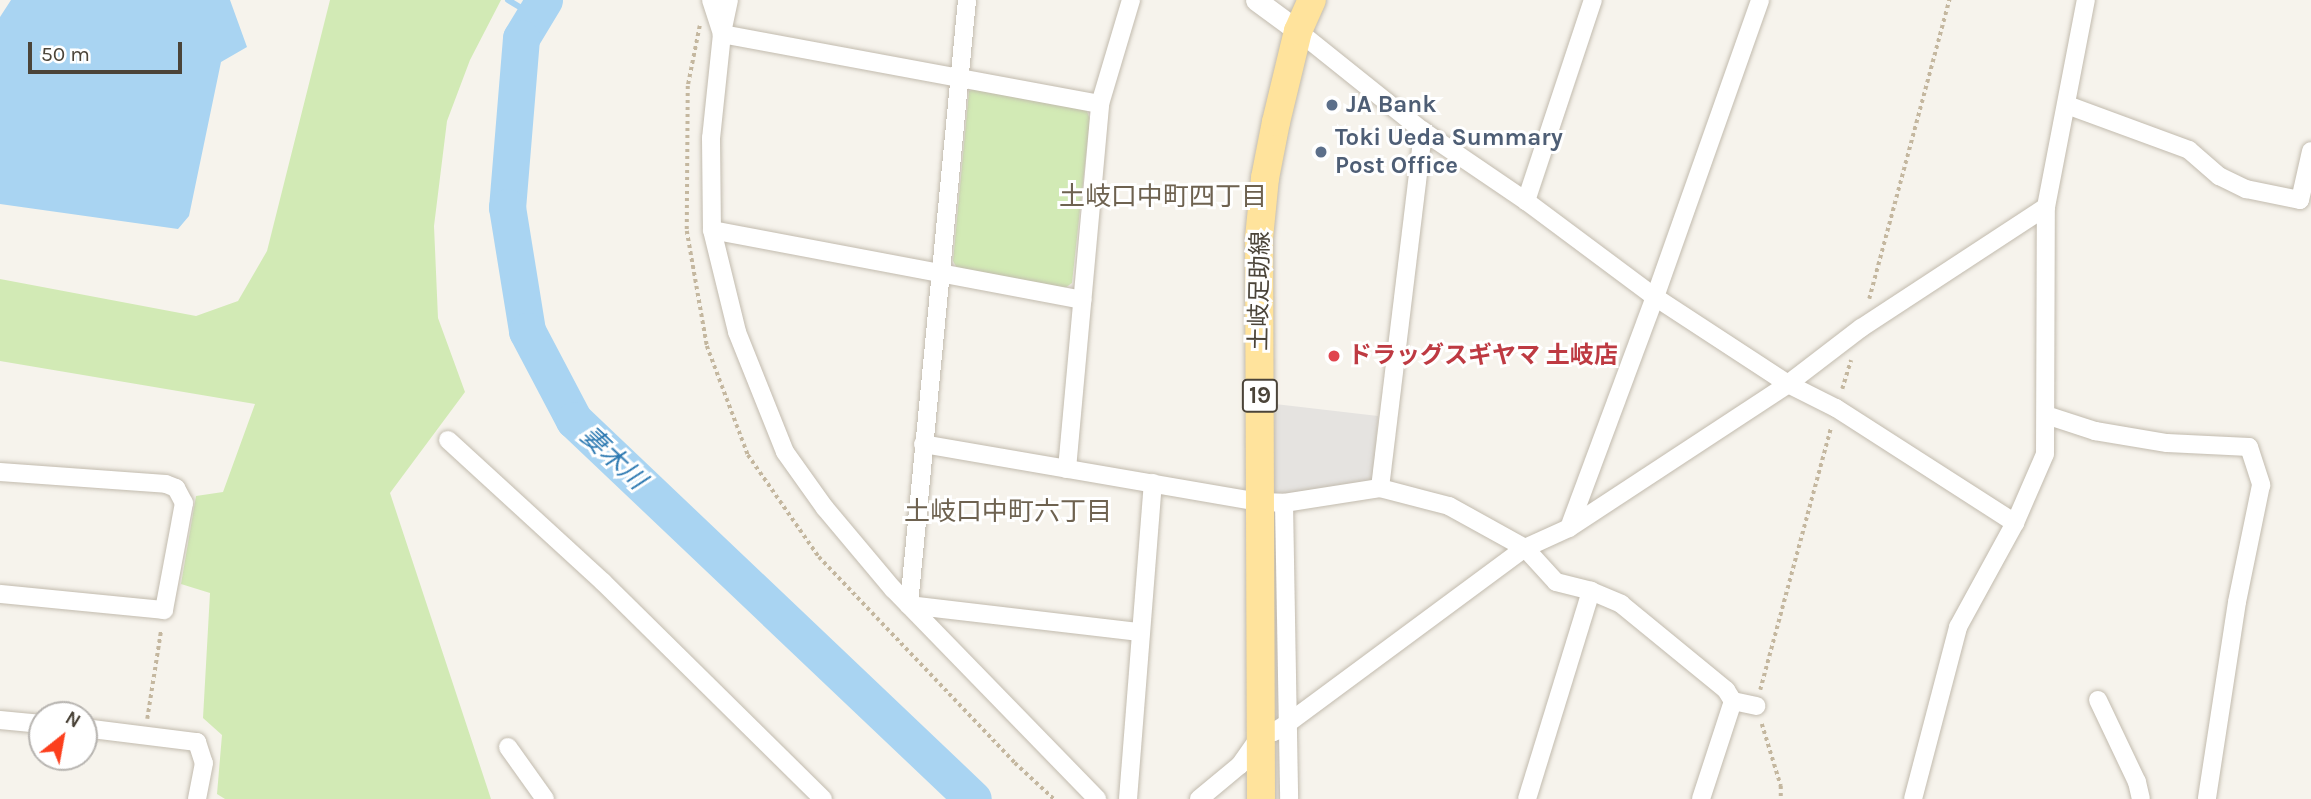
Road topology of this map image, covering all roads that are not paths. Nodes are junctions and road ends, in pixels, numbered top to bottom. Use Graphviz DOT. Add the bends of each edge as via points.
graph roads {
  1 [pos="711,0"];
  2 [pos="729,0"];
  3 [pos="967,0"];
  4 [pos="1131,0"];
  5 [pos="1256,0"];
  6 [pos="1312,0"];
  7 [pos="1593,0"];
  8 [pos="2086,0"];
  9 [pos="1757,1"];
  10 [pos="1298,31"];
  11 [pos="722,34"];
  12 [pos="960,79"];
  13 [pos="1100,104"];
  14 [pos="2067,105"];
  15 [pos="1423,131"];
  16 [pos="2311,151"];
  17 [pos="1526,201"];
  18 [pos="2046,207"];
  19 [pos="712,230"];
  20 [pos="943,274"];
  21 [pos="1656,297"];
  22 [pos="1082,300"];
  23 [pos="1788,384"];
  24 [pos="2046,415"];
  25 [pos="448,440"];
  26 [pos="923,444"];
  27 [pos="1067,469"];
  28 [pos="0,472"];
  29 [pos="1153,483"];
  30 [pos="1380,488"];
  31 [pos="1272,503"];
  32 [pos="2015,523"];
  33 [pos="1569,528"];
  34 [pos="1525,548"];
  35 [pos="1591,591"];
  36 [pos="0,594"];
  37 [pos="909,605"];
  38 [pos="1139,632"];
  39 [pos="2098,699"];
  40 [pos="1733,701"];
  41 [pos="1756,706"];
  42 [pos="0,720"];
  43 [pos="1290,721"];
  44 [pos="28,723"];
  45 [pos="98,729"];
  46 [pos="1261,735"];
  47 [pos="509,747"];
  48 [pos="812,795"];
  49 [pos="197,799"];
  50 [pos="545,799"];
  51 [pos="1097,799"];
  52 [pos="1128,799"];
  53 [pos="1199,799"];
  54 [pos="1261,799"];
  55 [pos="1289,799"];
  56 [pos="1527,799"];
  57 [pos="1701,799"];
  58 [pos="1913,799"];
  59 [pos="2141,799"];
  60 [pos="2207,799"];
  1 -- 11 [label="street"];
  2 -- 11 [label="street"];
  3 -- 12 [label="street"];
  4 -- 13 [label="street"];
  5 -- 10 [label="street"];
  6 -- 10 [label="main road, 土岐足助線 / 19"];
  7 -- 17 [label="street"];
  8 -- 14 [label="street"];
  9 -- 21 [label="street"];
  10 -- 15 [label="street"];
  10 -- 31 [label="main road, 土岐足助線 / 19" via="1265,178 1259,238"];
  11 -- 12 [label="street"];
  11 -- 19 [label="street" via="711,138"];
  12 -- 13 [label="street"];
  12 -- 20 [label="street"];
  13 -- 22 [label="street"];
  14 -- 16 [label="street" via="2189,150 2219,176 2246,189 2300,200"];
  14 -- 18 [label="street"];
  15 -- 17 [label="street"];
  15 -- 30 [label="street"];
  17 -- 21 [label="street"];
  18 -- 23 [label="street" via="1861,328"];
  18 -- 24 [label="street"];
  19 -- 20 [label="street"];
  19 -- 37 [label="street" via="737,332 785,452 825,508"];
  20 -- 22 [label="street"];
  20 -- 26 [label="street"];
  21 -- 23 [label="street"];
  21 -- 33 [label="street"];
  22 -- 27 [label="street"];
  23 -- 32 [label="street" via="1836,408"];
  23 -- 33 [label="street"];
  24 -- 32 [label="street" via="2045,454"];
  24 -- 60 [label="street" via="2095,431 2167,443 2249,447 2261,485 2237,602"];
  25 -- 48 [label="street" via="603,582"];
  26 -- 27 [label="street"];
  26 -- 37 [label="street"];
  27 -- 29 [label="street"];
  28 -- 36 [label="street" via="166,484 176,488 184,503 164,610"];
  29 -- 31 [label="street"];
  29 -- 38 [label="street"];
  30 -- 31 [label="street"];
  30 -- 34 [label="street" via="1449,506"];
  31 -- 43 [label="street"];
  31 -- 46 [label="main road, 土岐足助線 / 19"];
  32 -- 58 [label="street" via="1958,627"];
  33 -- 34 [label="street"];
  34 -- 35 [label="street" via="1556,582"];
  34 -- 43 [label="street"];
  35 -- 40 [label="street" via="1621,604 1726,690"];
  35 -- 56 [label="street"];
  37 -- 38 [label="street"];
  37 -- 51 [label="street"];
  38 -- 52 [label="street"];
  39 -- 59 [label="street"];
  40 -- 41 [label="street"];
  40 -- 57 [label="street"];
  42 -- 44 [label="street"];
  43 -- 46 [label="street"];
  43 -- 55 [label="street"];
  45 -- 49 [label="street" via="197,742 204,763"];
  46 -- 53 [label="street" via="1240,765"];
  46 -- 54 [label="main road, 土岐足助線 / 19"];
  47 -- 50 [label="street"];
}
